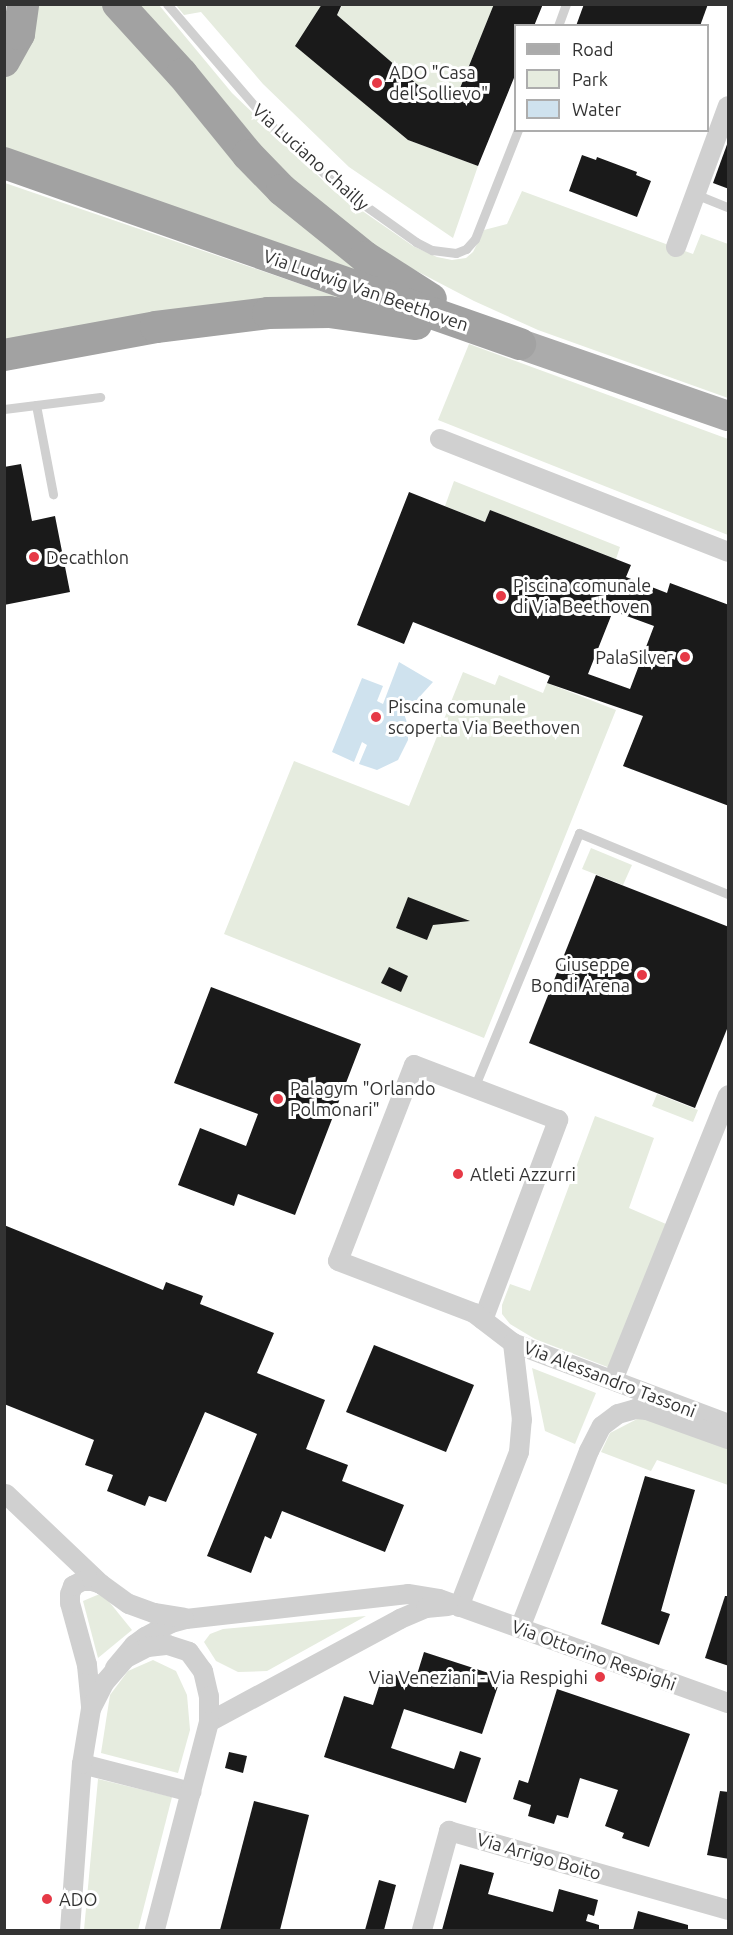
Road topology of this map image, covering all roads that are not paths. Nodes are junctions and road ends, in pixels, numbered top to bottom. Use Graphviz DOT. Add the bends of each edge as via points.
graph roads {
  1 [pos="23,4"];
  2 [pos="118,4"];
  3 [pos="167,4"];
  4 [pos="566,4"];
  5 [pos="559,24"];
  6 [pos="4,61"];
  7 [pos="729,106"];
  8 [pos="517,132"];
  9 [pos="4,163"];
  10 [pos="695,194"];
  11 [pos="729,207"];
  12 [pos="676,247"];
  13 [pos="520,344"];
  14 [pos="15,359"];
  15 [pos="100,397"];
  16 [pos="36,405"];
  17 [pos="4,409"];
  18 [pos="729,416"];
  19 [pos="440,438"];
  20 [pos="53,494"];
  21 [pos="729,552"];
  22 [pos="729,894"];
  23 [pos="474,1088"];
  24 [pos="729,1095"];
  25 [pos="483,1320"];
  26 [pos="513,1343"];
  27 [pos="613,1380"];
  28 [pos="729,1424"];
  29 [pos="729,1439"];
  30 [pos="6,1494"];
  31 [pos="101,1584"];
  32 [pos="459,1607"];
  33 [pos="186,1619"];
  34 [pos="520,1628"];
  35 [pos="115,1668"];
  36 [pos="729,1703"];
  37 [pos="91,1709"];
  38 [pos="209,1722"];
  39 [pos="82,1764"];
  40 [pos="191,1792"];
  41 [pos="729,1910"];
  42 [pos="70,1930"];
  43 [pos="155,1930"];
  44 [pos="422,1930"];
  1 -- 6 [label="highway" via="19,34"];
  2 -- 13 [label="highway" via="248,155 300,206 396,278 457,314"];
  3 -- 8 [label="lane, Via Luciano Chailly" via="271,125 339,187 432,250 456,253 475,239"];
  4 -- 5 [label="lane"];
  7 -- 10 [label="street"];
  9 -- 13 [label="highway, Via Ludwig Van Beethoven"];
  10 -- 11 [label="lane"];
  10 -- 12 [label="street"];
  13 -- 14 [label="highway" via="381,317 307,312 185,322"];
  13 -- 18 [label="main road, Via Ludwig Van Beethoven"];
  15 -- 16 [label="lane"];
  16 -- 17 [label="lane"];
  16 -- 20 [label="lane"];
  19 -- 21 [label="street"];
  22 -- 23 [label="lane" via="579,833"];
  23 -- 25 [label="street" via="558,1120"];
  23 -- 25 [label="street" via="414,1065 339,1261 474,1313"];
  24 -- 27 [label="street"];
  25 -- 26 [label="street"];
  26 -- 27 [label="street, Via Alessandro Tassoni"];
  26 -- 32 [label="street, Via Alessandro Tassoni" via="522,1420 519,1452"];
  27 -- 28 [label="street, Via Alessandro Tassoni"];
  29 -- 34 [label="street, Via Alessandro Tassoni" via="647,1410 618,1414 602,1426"];
  30 -- 31 [label="street, Via Ottorino Respighi"];
  31 -- 33 [label="street, Via Ottorino Respighi" via="129,1604"];
  31 -- 37 [label="street" via="82,1581 73,1586 70,1594 87,1665"];
  32 -- 33 [label="street, Via Ottorino Respighi" via="408,1594"];
  32 -- 34 [label="street, Via Ottorino Respighi"];
  32 -- 38 [label="street, Via Ottorino Respighi" via="436,1605 414,1612"];
  33 -- 35 [label="street, Via Ottorino Respighi" via="145,1637"];
  34 -- 36 [label="street, Via Ottorino Respighi"];
  35 -- 37 [label="street" via="96,1694"];
  35 -- 38 [label="street" via="148,1647 168,1645 189,1652 207,1684"];
  37 -- 39 [label="street"];
  38 -- 40 [label="street"];
  39 -- 40 [label="street"];
  39 -- 42 [label="street"];
  40 -- 43 [label="street"];
  41 -- 44 [label="street, Via Arrigo Boito" via="449,1831"];
}
